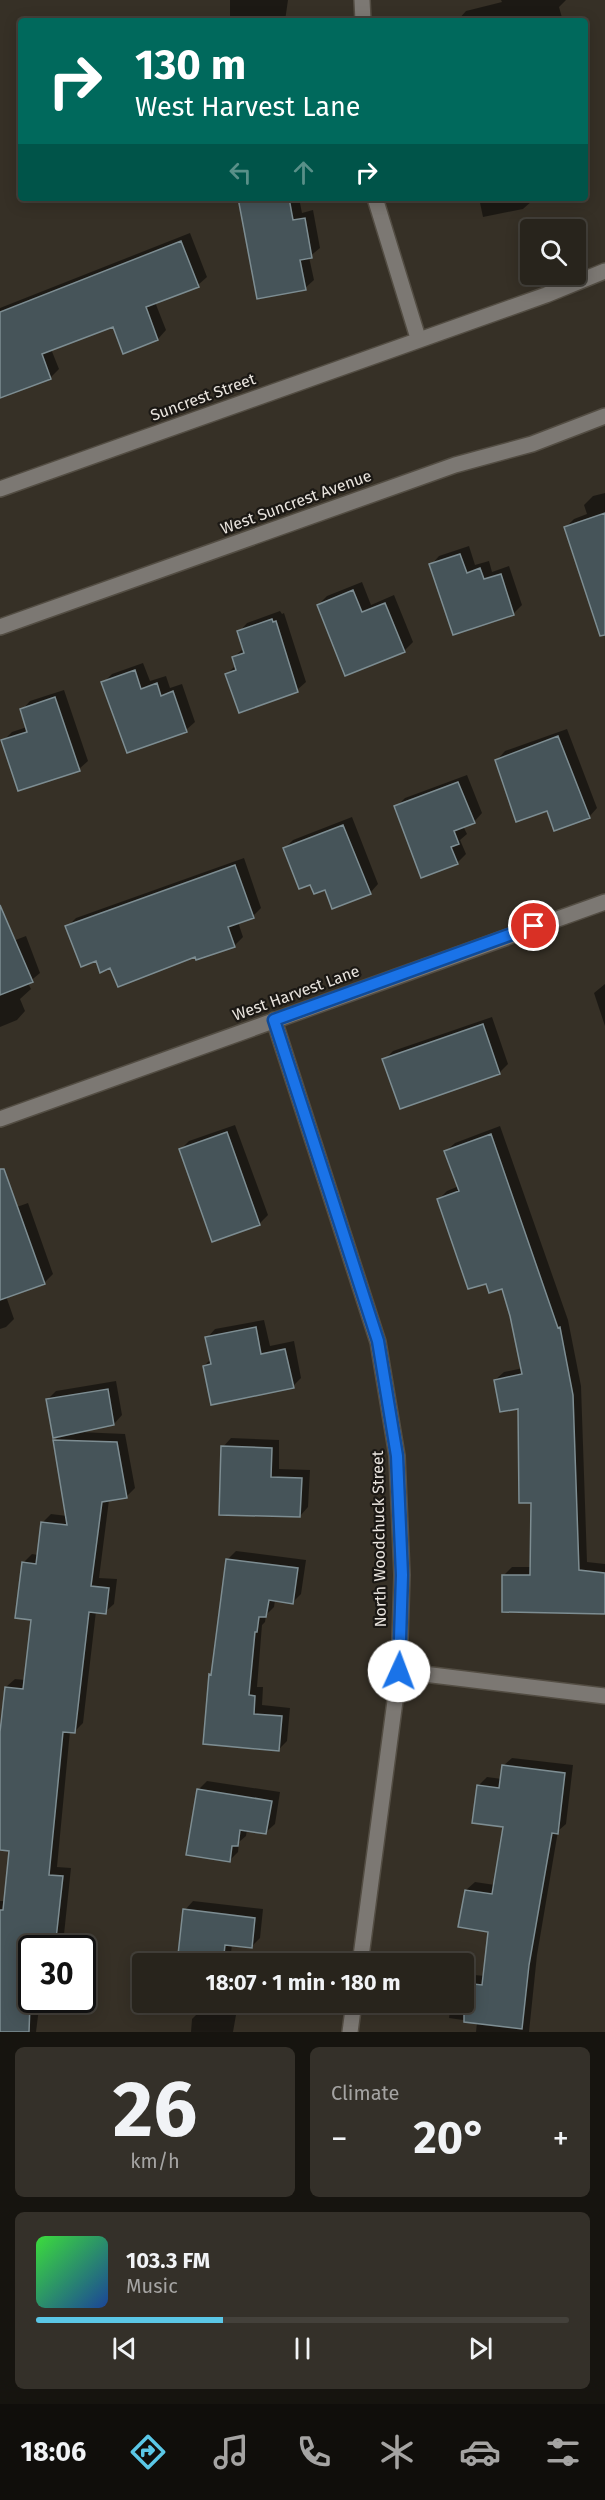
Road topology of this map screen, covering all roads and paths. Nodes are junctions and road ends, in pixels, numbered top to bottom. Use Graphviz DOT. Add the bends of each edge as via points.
graph roads {
  1 [pos="362,0"];
  2 [pos="363,18"];
  3 [pos="376,201"];
  4 [pos="605,271"];
  5 [pos="418,338"];
  6 [pos="605,416"];
  7 [pos="0,489"];
  8 [pos="0,627"];
  9 [pos="605,902"];
  10 [pos="274,1020"];
  11 [pos="0,1119"];
  12 [pos="399,1671"];
  13 [pos="605,1696"];
  14 [pos="361,1953"];
  15 [pos="353,2013"];
  16 [pos="350,2032"];
  1 -- 2 [label="street"];
  3 -- 5 [label="street"];
  4 -- 5 [label="street"];
  5 -- 7 [label="street, Suncrest Street"];
  6 -- 8 [label="street, West Suncrest Avenue" via="532,444 455,465"];
  9 -- 10 [label="street, West Harvest Lane"];
  10 -- 11 [label="street, West Harvest Lane"];
  10 -- 12 [label="street, North Woodchuck Street" via="378,1341 397,1456 402,1575"];
  12 -- 13 [label="street"];
  12 -- 14 [label="street, North Woodchuck Street"];
  15 -- 16 [label="street"];
}
